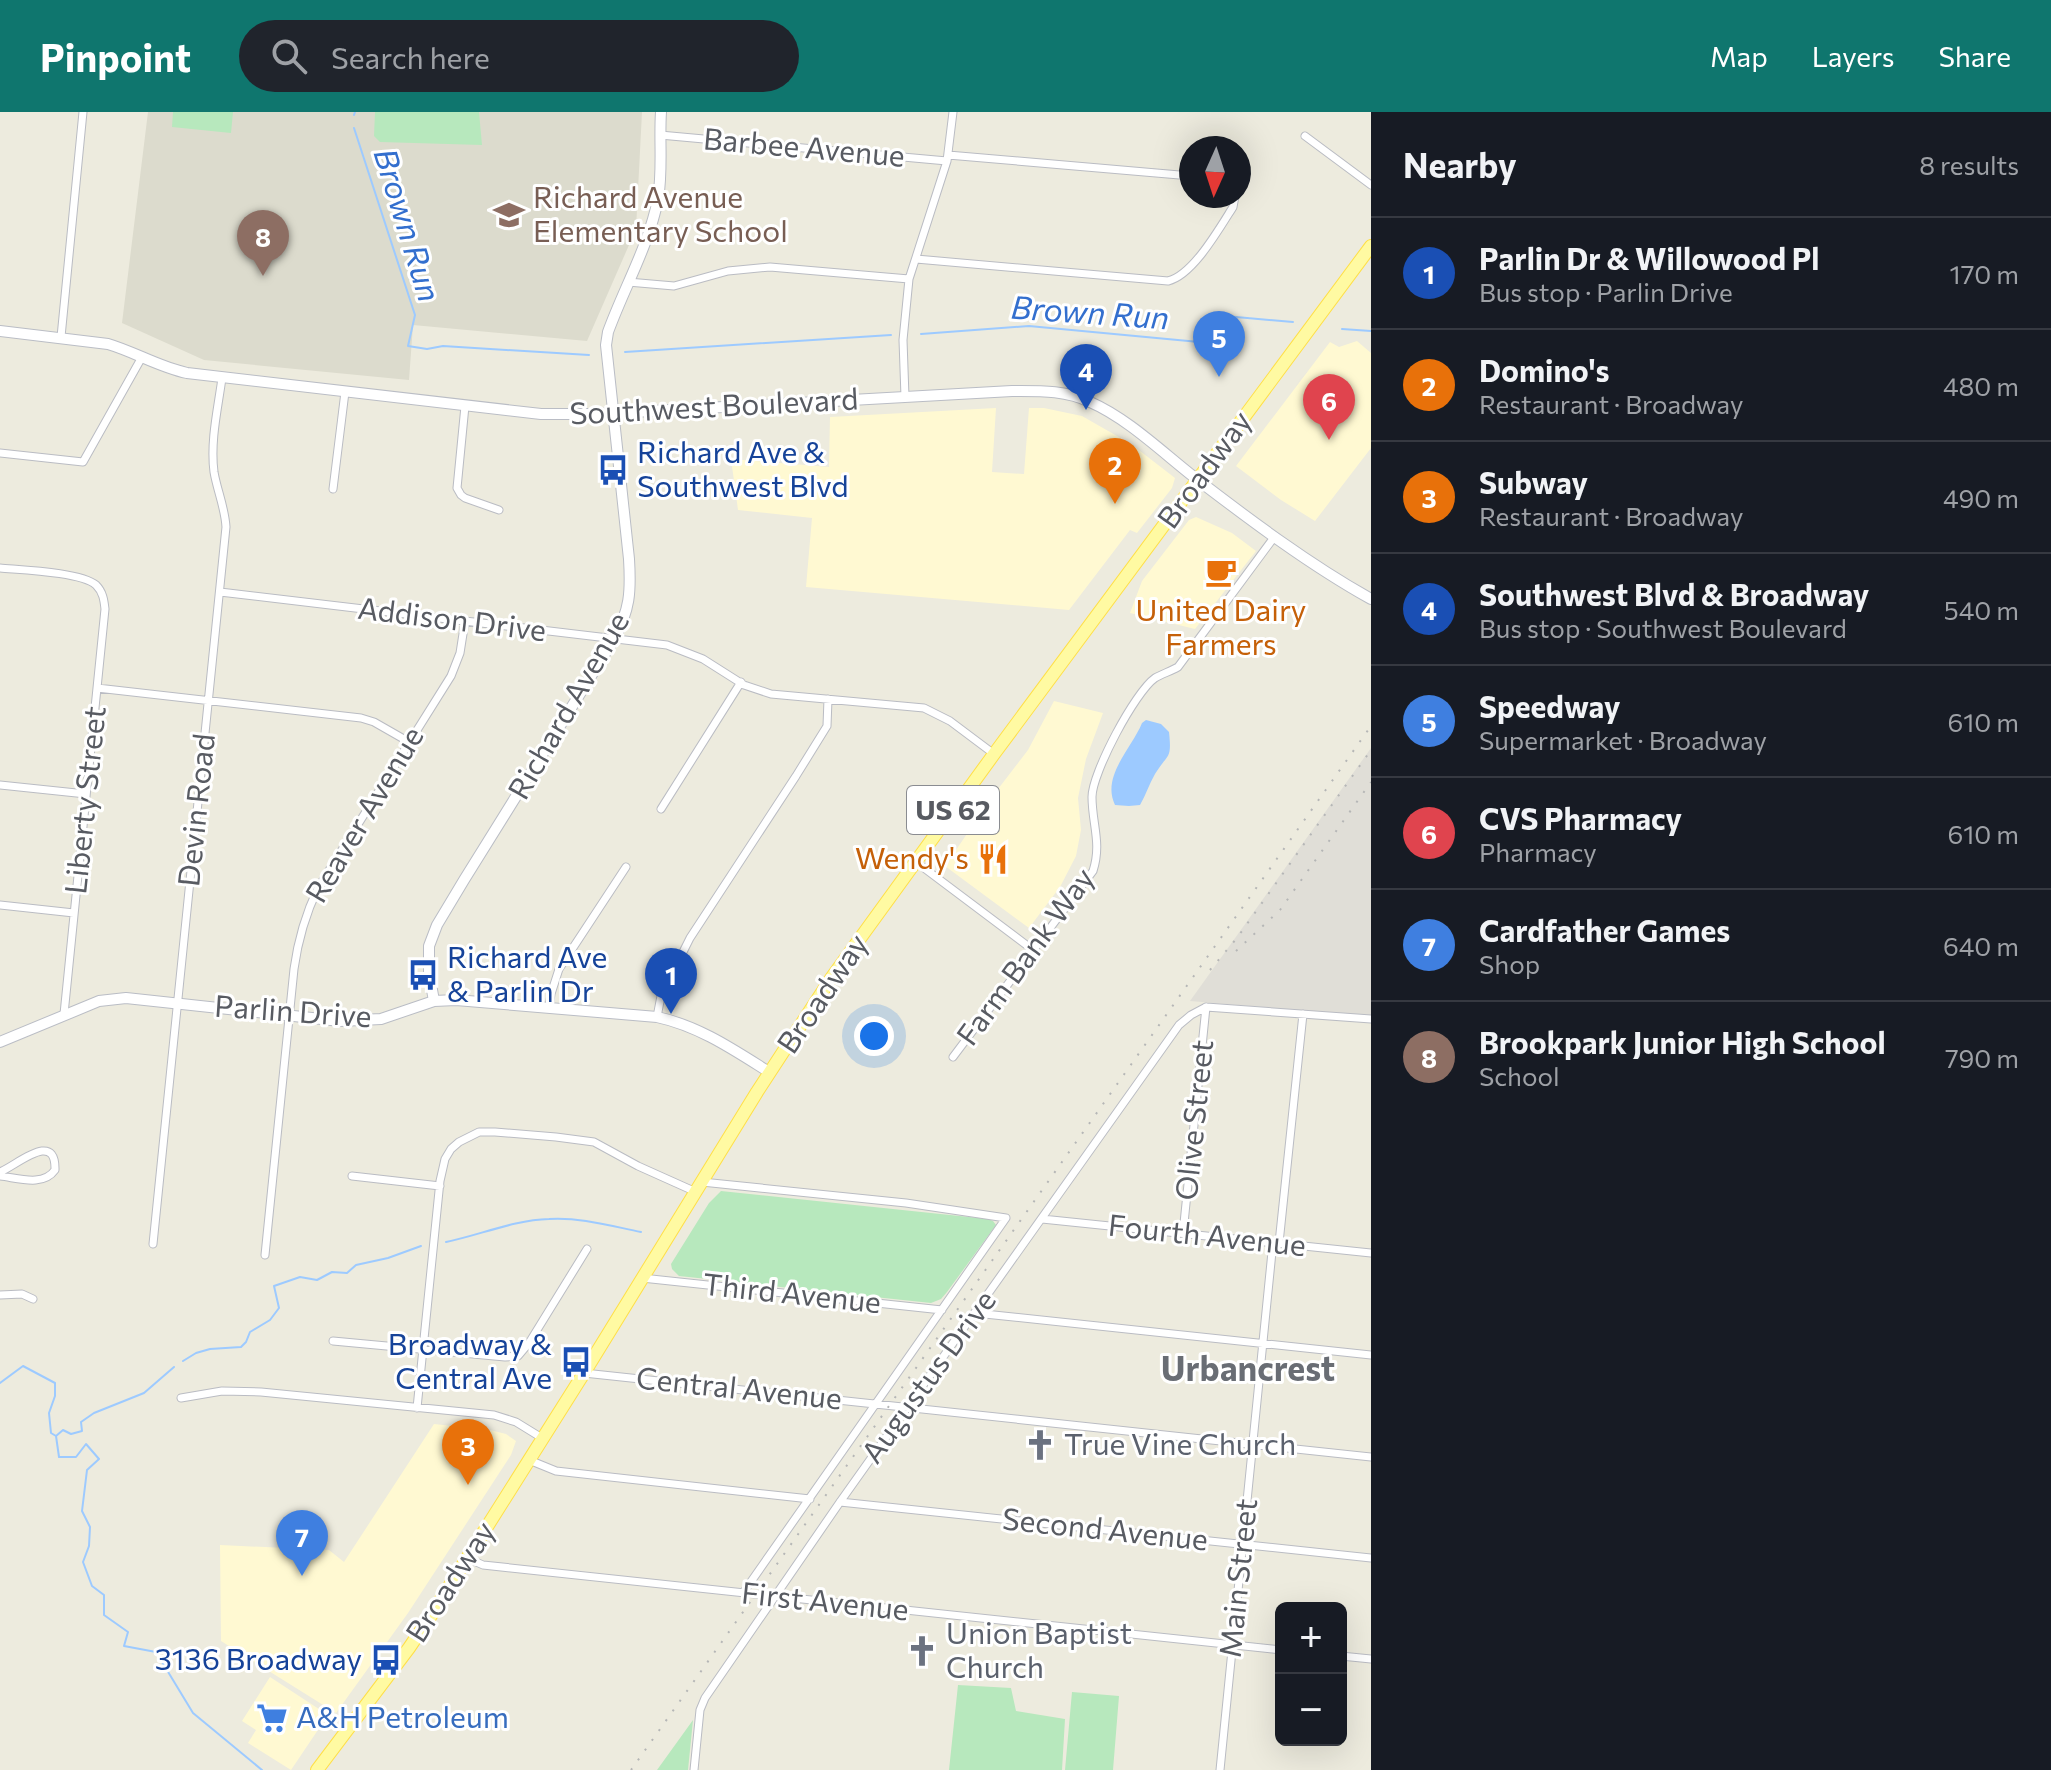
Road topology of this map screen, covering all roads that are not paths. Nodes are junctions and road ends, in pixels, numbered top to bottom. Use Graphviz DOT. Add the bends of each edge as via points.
graph roads {
  1 [pos="83,112"];
  2 [pos="661,112"];
  3 [pos="953,112"];
  4 [pos="660,135"];
  5 [pos="1305,136"];
  6 [pos="948,158"];
  7 [pos="1179,175"];
  8 [pos="1371,185"];
  9 [pos="1232,208"];
  10 [pos="1371,246"];
  11 [pos="916,259"];
  12 [pos="909,279"];
  13 [pos="628,282"];
  14 [pos="0,331"];
  15 [pos="61,337"];
  16 [pos="142,357"];
  17 [pos="222,378"];
  18 [pos="345,392"];
  19 [pos="905,397"];
  20 [pos="465,406"];
  21 [pos="613,413"];
  22 [pos="0,453"];
  23 [pos="1198,480"];
  24 [pos="333,489"];
  25 [pos="499,510"];
  26 [pos="1275,536"];
  27 [pos="0,568"];
  28 [pos="220,592"];
  29 [pos="1371,599"];
  30 [pos="465,621"];
  31 [pos="614,639"];
  32 [pos="741,682"];
  33 [pos="97,688"];
  34 [pos="828,699"];
  35 [pos="209,700"];
  36 [pos="409,742"];
  37 [pos="994,754"];
  38 [pos="0,785"];
  39 [pos="86,794"];
  40 [pos="661,809"];
  41 [pos="916,862"];
  42 [pos="626,867"];
  43 [pos="0,905"];
  44 [pos="74,913"];
  45 [pos="1033,950"];
  46 [pos="434,1001"];
  47 [pos="178,1003"];
  48 [pos="1206,1007"];
  49 [pos="549,1008"];
  50 [pos="64,1014"];
  51 [pos="1303,1014"];
  52 [pos="289,1015"];
  53 [pos="657,1017"];
  54 [pos="1371,1019"];
  55 [pos="0,1042"];
  56 [pos="953,1057"];
  57 [pos="769,1072"];
  58 [pos="0,1174"];
  59 [pos="352,1176"];
  60 [pos="440,1186"];
  61 [pos="699,1187"];
  62 [pos="1042,1219"];
  63 [pos="1183,1233"];
  64 [pos="1276,1243"];
  65 [pos="153,1244"];
  66 [pos="587,1249"];
  67 [pos="1371,1253"];
  68 [pos="265,1255"];
  69 [pos="642,1278"];
  70 [pos="0,1295"];
  71 [pos="33,1299"];
  72 [pos="942,1310"];
  73 [pos="975,1313"];
  74 [pos="333,1341"];
  75 [pos="1263,1343"];
  76 [pos="423,1350"];
  77 [pos="1371,1355"];
  78 [pos="584,1373"];
  79 [pos="181,1398"];
  80 [pos="876,1405"];
  81 [pos="417,1408"];
  82 [pos="907,1408"];
  83 [pos="542,1438"];
  84 [pos="1252,1444"];
  85 [pos="1371,1457"];
  86 [pos="529,1460"];
  87 [pos="810,1499"];
  88 [pos="840,1502"];
  89 [pos="1242,1544"];
  90 [pos="467,1558"];
  91 [pos="1371,1558"];
  92 [pos="743,1593"];
  93 [pos="776,1596"];
  94 [pos="1232,1645"];
  95 [pos="1275,1649"];
  96 [pos="1347,1657"];
  97 [pos="1371,1659"];
  98 [pos="317,1770"];
  99 [pos="694,1770"];
  100 [pos="1220,1770"];
  1 -- 15 [label="street"];
  2 -- 4 [label="street, Richard Avenue"];
  3 -- 6 [label="street"];
  4 -- 6 [label="street, Barbee Avenue"];
  4 -- 13 [label="street, Richard Avenue" via="655,211"];
  5 -- 8 [label="street"];
  6 -- 7 [label="street, Barbee Avenue"];
  6 -- 11 [label="street"];
  9 -- 11 [label="street" via="1192,265 1168,281"];
  10 -- 23 [label="main road, Broadway / US 62"];
  11 -- 12 [label="street"];
  12 -- 13 [label="street" via="770,267 728,271 674,286"];
  12 -- 19 [label="street"];
  13 -- 21 [label="street, Richard Avenue" via="606,345"];
  14 -- 15 [label="street, Southwest Boulevard"];
  15 -- 16 [label="street, Southwest Boulevard" via="108,344"];
  16 -- 17 [label="street, Southwest Boulevard" via="173,370"];
  16 -- 22 [label="street" via="83,462"];
  17 -- 18 [label="street, Southwest Boulevard"];
  17 -- 28 [label="street, Devin Road" via="214,457 225,517"];
  18 -- 20 [label="street, Southwest Boulevard"];
  18 -- 24 [label="street"];
  19 -- 21 [label="street, Southwest Boulevard"];
  19 -- 23 [label="street, Southwest Boulevard" via="1040,391 1082,398 1117,417"];
  20 -- 21 [label="street, Southwest Boulevard" via="541,414"];
  20 -- 25 [label="street" via="457,488 465,498"];
  21 -- 31 [label="street, Richard Avenue" via="631,592"];
  23 -- 26 [label="street, Southwest Boulevard"];
  23 -- 37 [label="main road, Broadway / US 62"];
  26 -- 29 [label="street, Southwest Boulevard"];
  26 -- 45 [label="street, Farm Bank Way" via="1178,667 1154,679 1123,722 1093,787 1098,852 1093,871"];
  27 -- 33 [label="street, Liberty Street" via="77,577 99,587 105,609"];
  28 -- 30 [label="street, Addison Drive"];
  28 -- 35 [label="street, Devin Road"];
  30 -- 31 [label="street, Addison Drive"];
  30 -- 36 [label="street, Reaver Avenue" via="456,664"];
  31 -- 32 [label="street, Addison Drive" via="687,651"];
  31 -- 46 [label="street, Richard Avenue" via="435,929 429,946"];
  32 -- 34 [label="street, Addison Drive" via="771,694"];
  32 -- 40 [label="street"];
  33 -- 35 [label="street"];
  33 -- 39 [label="street, Liberty Street"];
  34 -- 37 [label="street, Addison Drive" via="924,708"];
  34 -- 53 [label="street" via="827,726 690,938 661,996"];
  35 -- 36 [label="street" via="361,718"];
  35 -- 47 [label="street, Devin Road"];
  36 -- 52 [label="street, Reaver Avenue" via="306,914"];
  37 -- 41 [label="main road, Broadway / US 62"];
  38 -- 39 [label="street"];
  39 -- 44 [label="street, Liberty Street"];
  41 -- 45 [label="street"];
  41 -- 57 [label="main road, Broadway / US 62"];
  42 -- 49 [label="street" via="559,969"];
  43 -- 44 [label="street"];
  44 -- 50 [label="street, Liberty Street"];
  45 -- 56 [label="street, Farm Bank Way"];
  46 -- 49 [label="street, Parlin Drive"];
  46 -- 52 [label="street, Parlin Drive" via="364,1021"];
  47 -- 50 [label="street, Parlin Drive" via="113,998"];
  47 -- 52 [label="street, Parlin Drive"];
  47 -- 65 [label="street, Devin Road"];
  48 -- 51 [label="street"];
  48 -- 62 [label="street, Augustus Drive" via="1179,1025"];
  48 -- 63 [label="street, Olive Street"];
  49 -- 53 [label="street, Parlin Drive"];
  50 -- 55 [label="street, Parlin Drive"];
  51 -- 54 [label="street"];
  51 -- 64 [label="street, Main Street"];
  52 -- 68 [label="street, Reaver Avenue"];
  53 -- 57 [label="street, Parlin Drive" via="685,1024"];
  57 -- 61 [label="main road, Broadway / US 62"];
  58 -- 58 [label="street" via="46,1179 55,1163 47,1151 38,1151"];
  59 -- 60 [label="street"];
  60 -- 61 [label="street" via="451,1149 479,1132 495,1132 594,1142 638,1166"];
  60 -- 76 [label="street"];
  61 -- 69 [label="main road, Broadway / US 62"];
  61 -- 72 [label="street" via="906,1203 1006,1218"];
  62 -- 63 [label="street, Fourth Avenue"];
  62 -- 73 [label="street, Augustus Drive"];
  63 -- 64 [label="street, Fourth Avenue"];
  64 -- 67 [label="street, Fourth Avenue"];
  64 -- 75 [label="street, Main Street"];
  66 -- 76 [label="street" via="518,1356"];
  69 -- 72 [label="street, Third Avenue"];
  69 -- 78 [label="main road, Broadway / US 62"];
  70 -- 71 [label="street"];
  72 -- 80 [label="street"];
  73 -- 75 [label="street"];
  73 -- 82 [label="street, Augustus Drive"];
  74 -- 76 [label="street"];
  75 -- 77 [label="street"];
  75 -- 84 [label="street, Main Street"];
  76 -- 81 [label="street"];
  78 -- 80 [label="street, Central Avenue"];
  78 -- 83 [label="main road, Broadway / US 62"];
  79 -- 81 [label="street" via="245,1391"];
  80 -- 82 [label="street, Central Avenue"];
  80 -- 87 [label="street"];
  81 -- 83 [label="street" via="506,1418"];
  82 -- 84 [label="street, Central Avenue"];
  82 -- 88 [label="street, Augustus Drive"];
  83 -- 86 [label="main road, Broadway / US 62"];
  84 -- 85 [label="street, Central Avenue"];
  84 -- 89 [label="street, Main Street"];
  86 -- 87 [label="street" via="556,1471"];
  86 -- 90 [label="main road, Broadway / US 62"];
  87 -- 92 [label="street"];
  88 -- 89 [label="street, Second Avenue"];
  88 -- 93 [label="street, Augustus Drive"];
  89 -- 91 [label="street, Second Avenue"];
  89 -- 94 [label="street, Main Street"];
  90 -- 92 [label="street, First Avenue" via="483,1565"];
  90 -- 98 [label="main road, Broadway / US 62" via="409,1648"];
  92 -- 93 [label="street, First Avenue"];
  93 -- 94 [label="street, First Avenue"];
  93 -- 99 [label="street, Augustus Drive" via="705,1698"];
  94 -- 95 [label="street, First Avenue"];
  94 -- 100 [label="street, Main Street"];
  96 -- 97 [label="street"];
}
